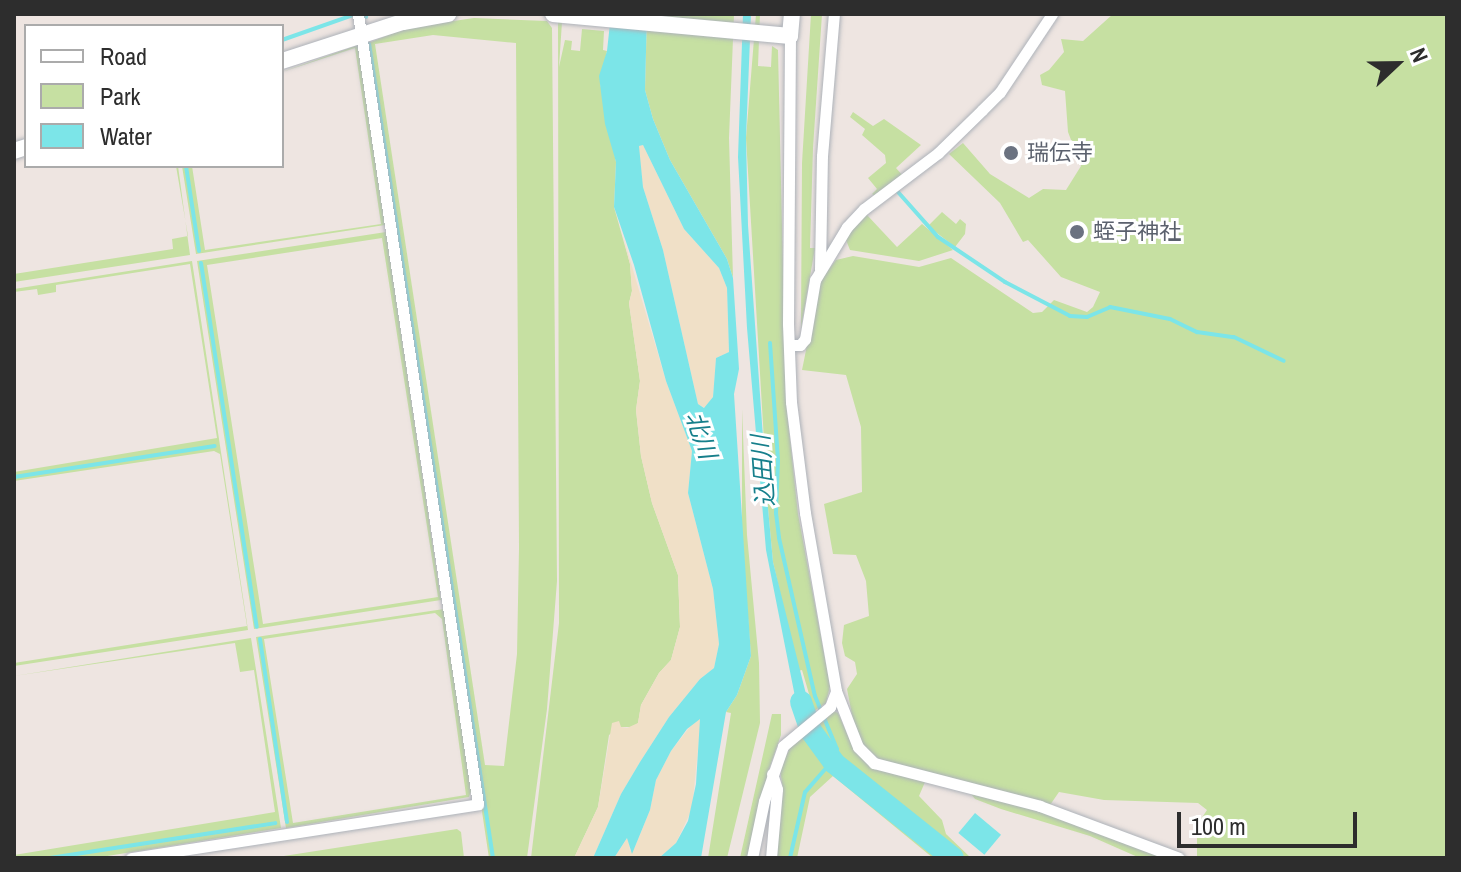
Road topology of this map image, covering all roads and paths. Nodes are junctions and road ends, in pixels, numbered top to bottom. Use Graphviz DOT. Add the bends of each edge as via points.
graph roads {
  1 [pos="358,14"];
  2 [pos="448,14"];
  3 [pos="792,14"];
  4 [pos="834,14"];
  5 [pos="1052,14"];
  6 [pos="560,15"];
  7 [pos="360,35"];
  8 [pos="782,35"];
  9 [pos="284,60"];
  10 [pos="820,269"];
  11 [pos="789,345"];
  12 [pos="836,691"];
  13 [pos="772,774"];
  14 [pos="131,858"];
  15 [pos="752,858"];
  16 [pos="771,858"];
  17 [pos="1179,858"];
  1 -- 7 [label="street"];
  2 -- 7 [label="main road"];
  3 -- 8 [label="main road"];
  4 -- 10 [label="street" via="822,156"];
  5 -- 10 [label="street" via="1000,92 938,153 864,209"];
  6 -- 8 [label="main road"];
  7 -- 9 [label="main road"];
  7 -- 14 [label="street" via="478,804"];
  8 -- 11 [label="street"];
  10 -- 11 [label="street" via="805,339"];
  11 -- 12 [label="street" via="803,500"];
  12 -- 13 [label="street" via="830,707 783,746"];
  12 -- 17 [label="street" via="858,747 874,763 1040,806"];
  13 -- 15 [label="street"];
  13 -- 16 [label="street" via="777,800"];
}
